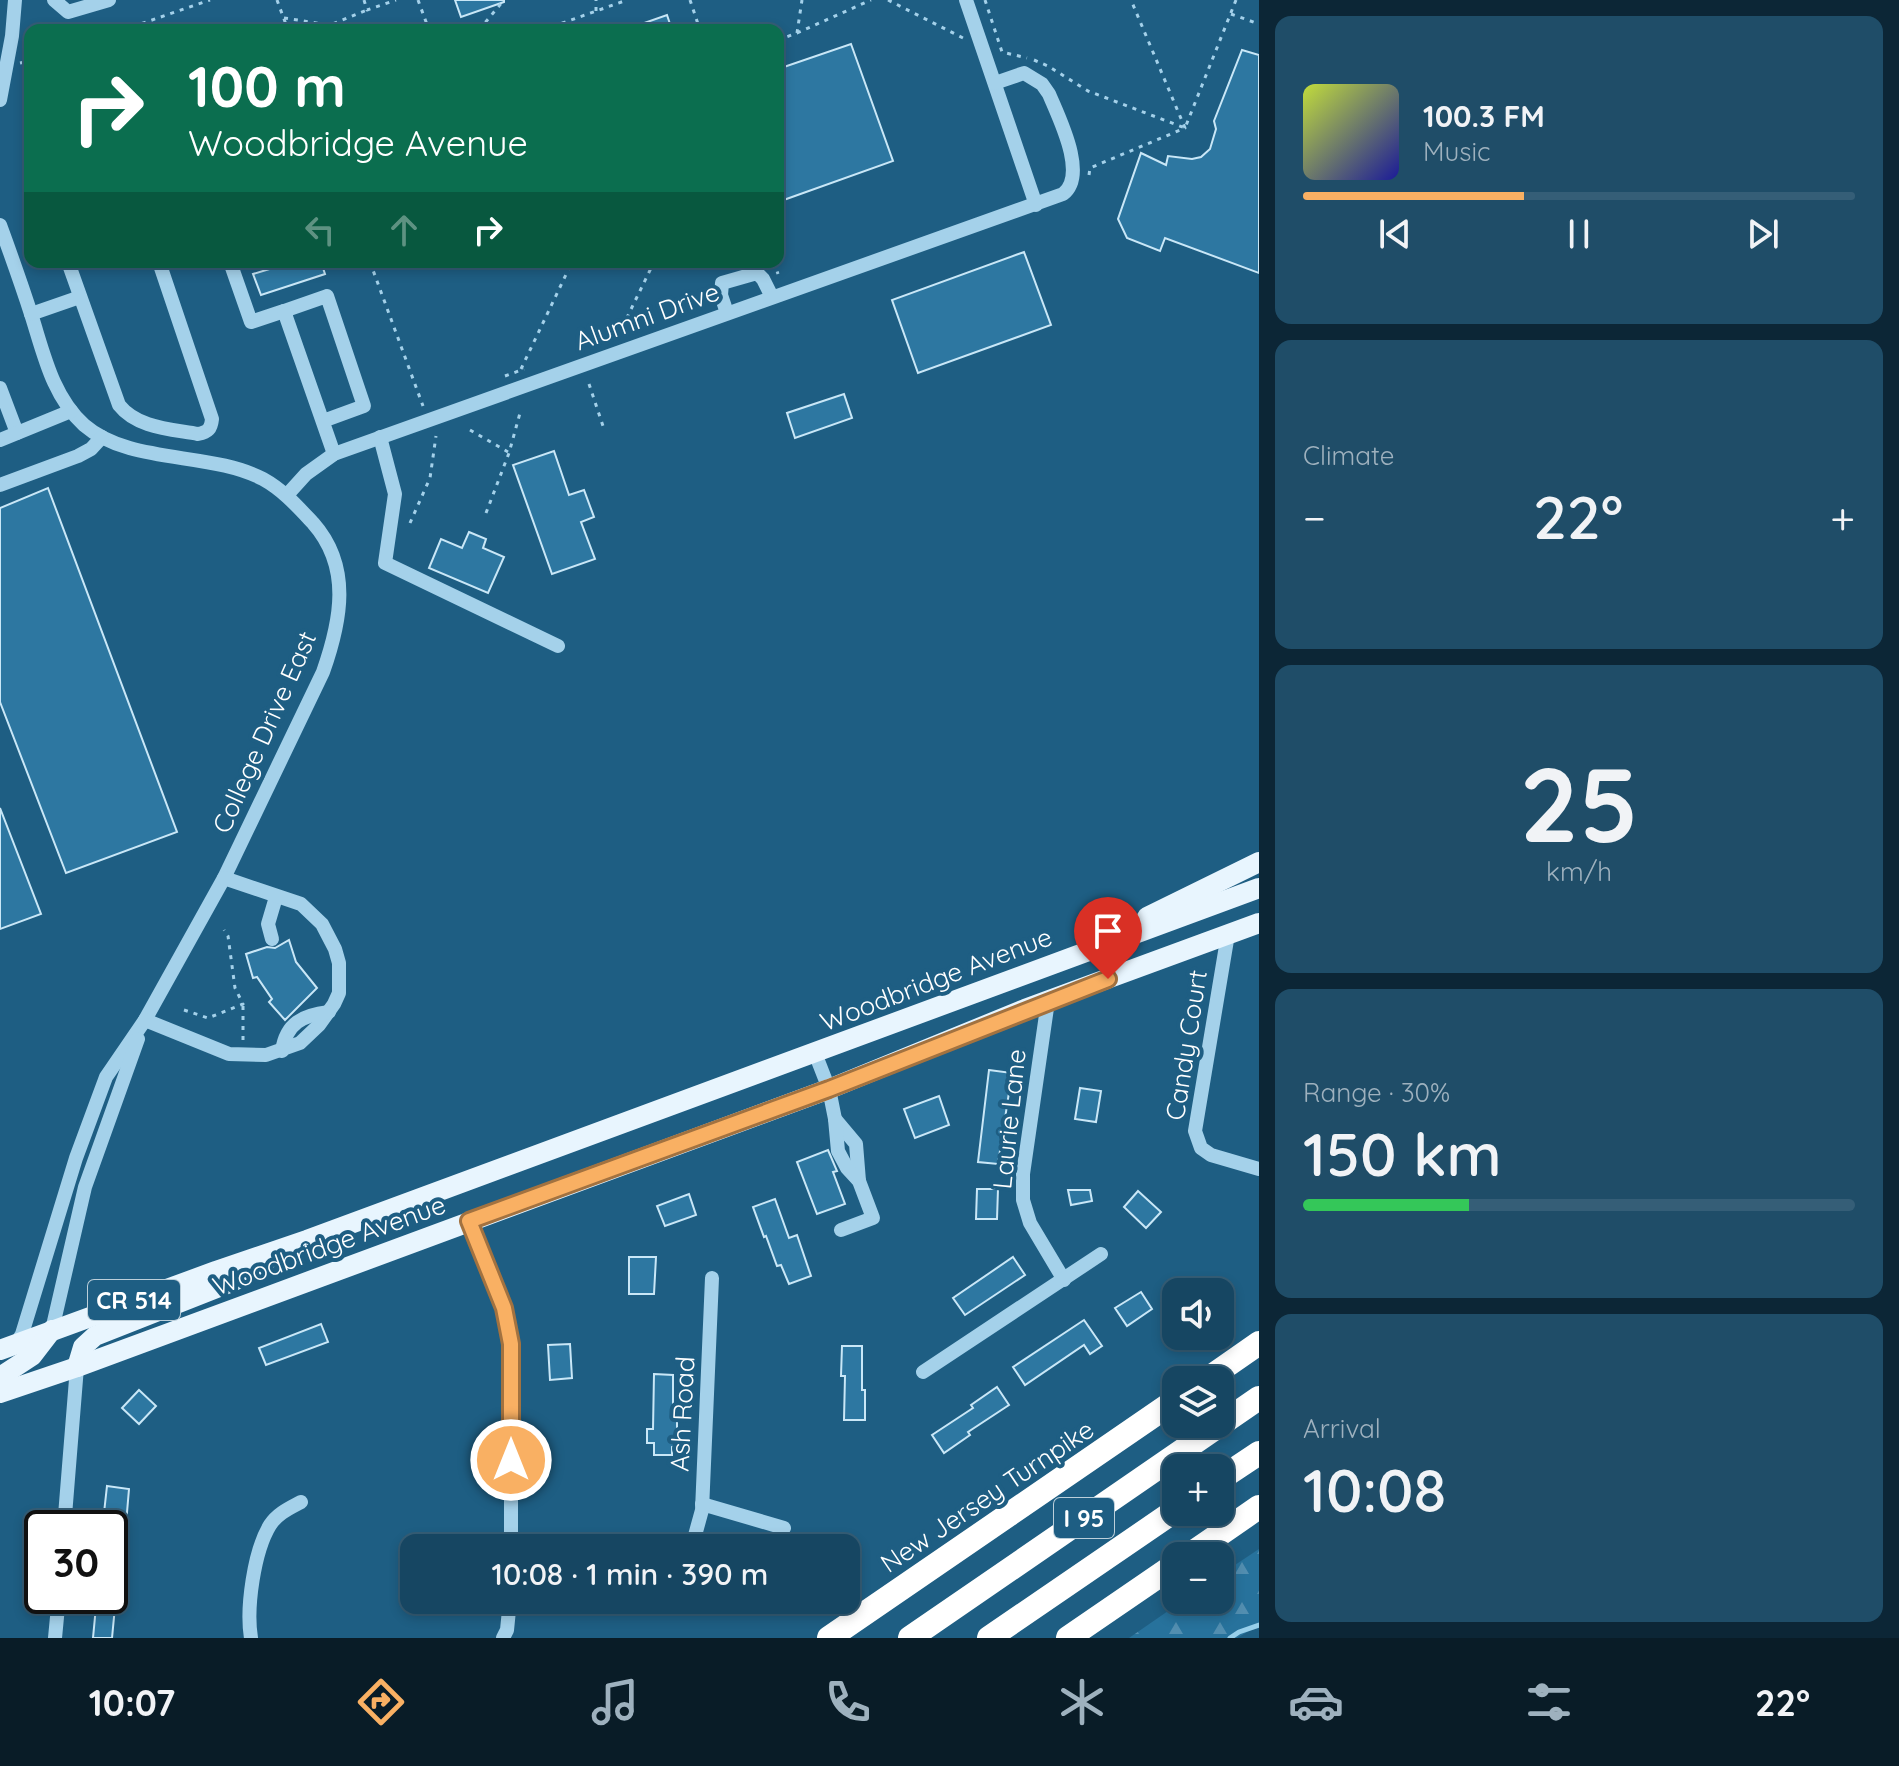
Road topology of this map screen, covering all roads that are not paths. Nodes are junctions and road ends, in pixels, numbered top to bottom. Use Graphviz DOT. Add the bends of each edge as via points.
graph roads {
  1 [pos="15,0"];
  2 [pos="54,0"];
  3 [pos="109,0"];
  4 [pos="966,0"];
  5 [pos="995,83"];
  6 [pos="0,100"];
  7 [pos="1036,205"];
  8 [pos="0,225"];
  9 [pos="70,268"];
  10 [pos="161,268"];
  11 [pos="232,268"];
  12 [pos="80,297"];
  13 [pos="772,297"];
  14 [pos="284,311"];
  15 [pos="727,313"];
  16 [pos="31,314"];
  17 [pos="0,388"];
  18 [pos="71,411"];
  19 [pos="323,421"];
  20 [pos="17,433"];
  21 [pos="102,437"];
  22 [pos="380,437"];
  23 [pos="0,440"];
  24 [pos="334,454"];
  25 [pos="0,485"];
  26 [pos="287,495"];
  27 [pos="558,646"];
  28 [pos="1259,862"];
  29 [pos="224,878"];
  30 [pos="1259,888"];
  31 [pos="276,897"];
  32 [pos="1259,923"];
  33 [pos="1228,934"];
  34 [pos="272,939"];
  35 [pos="1047,965"];
  36 [pos="1048,1001"];
  37 [pos="145,1020"];
  38 [pos="815,1053"];
  39 [pos="829,1089"];
  40 [pos="1259,1169"];
  41 [pos="469,1221"];
  42 [pos="841,1230"];
  43 [pos="307,1240"];
  44 [pos="1101,1254"];
  45 [pos="712,1278"];
  46 [pos="1064,1280"];
  47 [pos="52,1330"];
  48 [pos="1259,1343"];
  49 [pos="8,1347"];
  50 [pos="1226,1366"];
  51 [pos="77,1367"];
  52 [pos="923,1372"];
  53 [pos="0,1377"];
  54 [pos="0,1393"];
  55 [pos="1259,1398"];
  56 [pos="1162,1410"];
  57 [pos="1259,1453"];
  58 [pos="1234,1470"];
  59 [pos="301,1502"];
  60 [pos="702,1504"];
  61 [pos="1259,1507"];
  62 [pos="65,1510"];
  63 [pos="1162,1520"];
  64 [pos="784,1528"];
  65 [pos="511,1534"];
  66 [pos="695,1534"];
  67 [pos="1208,1542"];
  68 [pos="1162,1574"];
  69 [pos="57,1614"];
  70 [pos="509,1614"];
  71 [pos="55,1638"];
  72 [pos="251,1638"];
  73 [pos="503,1638"];
  74 [pos="829,1638"];
  75 [pos="910,1638"];
  76 [pos="989,1638"];
  77 [pos="1068,1638"];
  1 -- 6 [label="street"];
  2 -- 3 [label="street" via="68,12"];
  4 -- 5 [label="street"];
  5 -- 7 [label="street"];
  5 -- 7 [label="street, Alumni Drive" via="1024,73 1049,94 1060,120 1073,179 1063,194"];
  7 -- 13 [label="street, Alumni Drive"];
  8 -- 16 [label="street, College Drive East"];
  9 -- 12 [label="street"];
  10 -- 12 [label="street" via="212,419 207,432 144,423 124,412"];
  11 -- 14 [label="street" via="251,322"];
  12 -- 16 [label="street"];
  13 -- 15 [label="street, Alumni Drive"];
  13 -- 15 [label="street" via="757,273 722,283"];
  14 -- 19 [label="street"];
  14 -- 19 [label="street" via="327,296 364,406"];
  15 -- 22 [label="street, Alumni Drive"];
  16 -- 18 [label="street, College Drive East" via="49,370"];
  17 -- 20 [label="street"];
  18 -- 20 [label="street"];
  18 -- 21 [label="street, College Drive East"];
  19 -- 24 [label="street"];
  20 -- 23 [label="street"];
  21 -- 25 [label="street" via="78,456"];
  21 -- 26 [label="street, College Drive East" via="236,470"];
  22 -- 24 [label="street, Alumni Drive"];
  22 -- 27 [label="street" via="395,494 385,563"];
  24 -- 26 [label="street, Alumni Drive"];
  26 -- 29 [label="street, College Drive East" via="328,547 338,569 341,606 323,672"];
  28 -- 35 [label="main road"];
  29 -- 31 [label="street"];
  29 -- 37 [label="street, College Drive East"];
  30 -- 35 [label="main road, Woodbridge Avenue / CR 514"];
  31 -- 34 [label="street" via="268,924"];
  31 -- 37 [label="street" via="301,904 322,924 339,963 339,993 300,1043 256,1056 229,1054"];
  32 -- 33 [label="main road, Woodbridge Avenue / CR 514"];
  33 -- 36 [label="main road, Woodbridge Avenue / CR 514"];
  33 -- 40 [label="street, Candy Court" via="1195,1131 1201,1148 1211,1155"];
  35 -- 38 [label="main road, Woodbridge Avenue / CR 514"];
  36 -- 39 [label="main road, Woodbridge Avenue / CR 514"];
  36 -- 46 [label="street, Laurie Lane" via="1023,1200 1030,1223"];
  37 -- 47 [label="street" via="85,1187"];
  37 -- 49 [label="street, College Drive East" via="106,1077 26,1323"];
  38 -- 39 [label="street"];
  38 -- 43 [label="main road, Woodbridge Avenue / CR 514"];
  39 -- 41 [label="main road, Woodbridge Avenue / CR 514"];
  39 -- 42 [label="street" via="835,1119 856,1144 859,1181 873,1218"];
  41 -- 51 [label="main road, Woodbridge Avenue / CR 514"];
  41 -- 65 [label="street" via="504,1308 511,1344"];
  43 -- 47 [label="main road, Woodbridge Avenue / CR 514"];
  43 -- 51 [label="main road" via="232,1282 95,1336 83,1347"];
  44 -- 46 [label="street"];
  45 -- 60 [label="street, Ash Road"];
  46 -- 52 [label="street"];
  47 -- 49 [label="main road, Woodbridge Avenue / CR 514"];
  47 -- 53 [label="main road" via="32,1356"];
  48 -- 50 [label="highway"];
  51 -- 54 [label="main road, Woodbridge Avenue / CR 514"];
  51 -- 62 [label="street"];
  55 -- 75 [label="highway, I 95"];
  56 -- 74 [label="highway, New Jersey Turnpike / I 95"];
  57 -- 58 [label="highway"];
  59 -- 72 [label="street" via="271,1523 260,1548 248,1624"];
  60 -- 64 [label="street"];
  60 -- 66 [label="street, Ash Road"];
  61 -- 67 [label="highway"];
  63 -- 76 [label="highway, I 95"];
  68 -- 77 [label="highway"];
  69 -- 71 [label="street"];
  70 -- 73 [label="street"];
}
